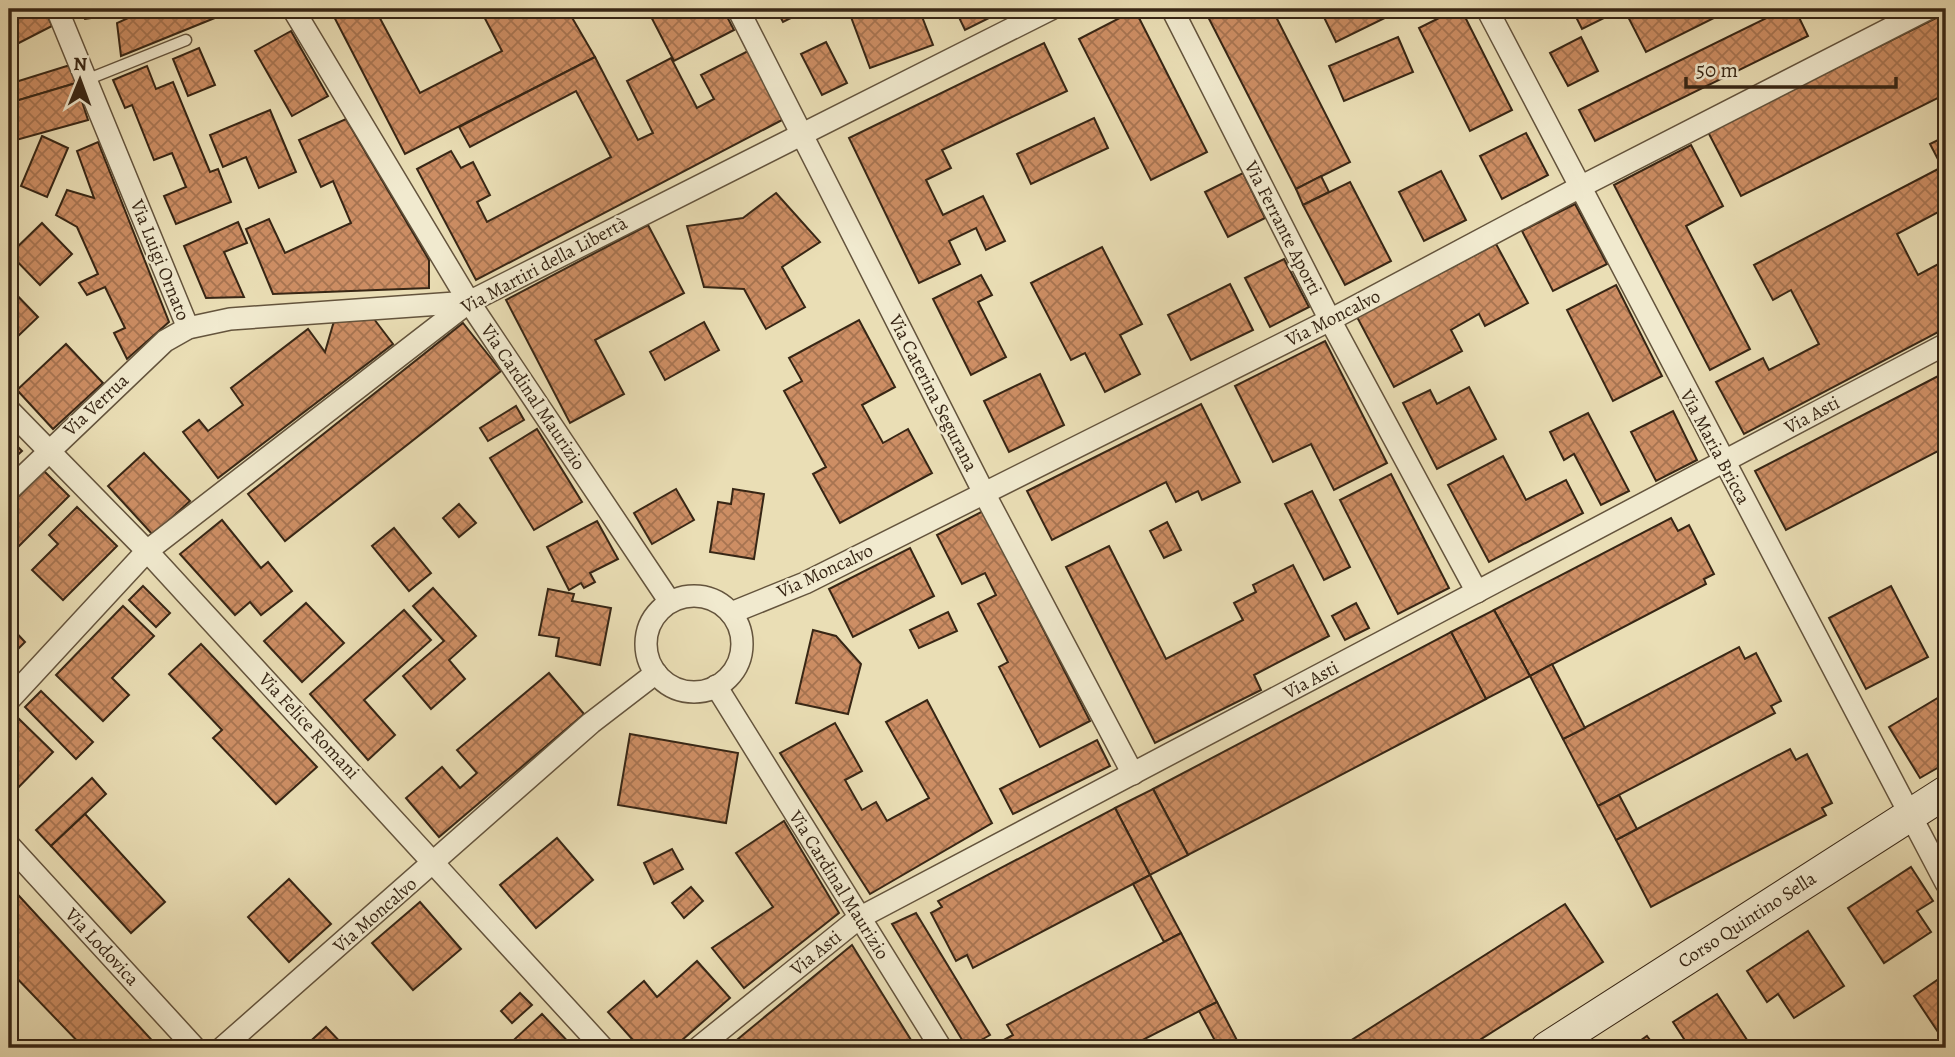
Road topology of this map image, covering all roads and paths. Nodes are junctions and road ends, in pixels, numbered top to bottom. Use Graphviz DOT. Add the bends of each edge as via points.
graph roads {
  1 [pos="57,9"];
  2 [pos="293,9"];
  3 [pos="738,9"];
  4 [pos="1051,9"];
  5 [pos="1172,9"];
  6 [pos="1487,9"];
  7 [pos="1928,9"];
  8 [pos="187,40"];
  9 [pos="86,80"];
  10 [pos="801,132"];
  11 [pos="1580,187"];
  12 [pos="469,302"];
  13 [pos="1330,320"];
  14 [pos="188,328"];
  15 [pos="1946,344"];
  16 [pos="9,410"];
  17 [pos="48,450"];
  18 [pos="1723,462"];
  19 [pos="9,490"];
  20 [pos="984,493"];
  21 [pos="147,551"];
  22 [pos="1477,592"];
  23 [pos="670,602"];
  24 [pos="731,613"];
  25 [pos="656,673"];
  26 [pos="716,686"];
  27 [pos="9,700"];
  28 [pos="1133,774"];
  29 [pos="1946,792"];
  30 [pos="1910,815"];
  31 [pos="9,845"];
  32 [pos="435,863"];
  33 [pos="1946,883"];
  34 [pos="859,918"];
  35 [pos="195,1048"];
  36 [pos="222,1048"];
  37 [pos="603,1048"];
  38 [pos="698,1048"];
  39 [pos="941,1048"];
  40 [pos="1547,1048"];
  1 -- 9 [label="street, Via Luigi Ornato"];
  2 -- 12 [label="street, Via Cardinal Maurizio"];
  3 -- 10 [label="street, Via Caterina Segurana"];
  4 -- 10 [label="street, Via Martiri della Libertà"];
  5 -- 13 [label="street, Via Ferrante Aporti"];
  6 -- 11 [label="street, Via Maria Bricca"];
  7 -- 11 [label="street, Via Moncalvo"];
  8 -- 9 [label="lane"];
  9 -- 14 [label="street, Via Luigi Ornato"];
  10 -- 12 [label="street, Via Martiri della Libertà"];
  10 -- 20 [label="street, Via Caterina Segurana"];
  11 -- 13 [label="street, Via Moncalvo"];
  11 -- 18 [label="street, Via Maria Bricca"];
  12 -- 14 [label="street, Via Luigi Ornato" via="230,319"];
  12 -- 21 [label="street, Via Martiri della Libertà"];
  12 -- 23 [label="street, Via Cardinal Maurizio"];
  13 -- 20 [label="street, Via Moncalvo"];
  13 -- 22 [label="street, Via Ferrante Aporti"];
  14 -- 17 [label="street, Via Verrua" via="165,341"];
  15 -- 18 [label="street, Via Asti"];
  16 -- 17 [label="street, Via Felice Romani"];
  17 -- 19 [label="street, Via Verrua"];
  17 -- 21 [label="street, Via Felice Romani"];
  18 -- 22 [label="street, Via Asti"];
  18 -- 30 [label="street, Via Maria Bricca"];
  20 -- 24 [label="street, Via Moncalvo" via="805,583"];
  20 -- 28 [label="street, Via Caterina Segurana"];
  21 -- 27 [label="street, Via Martiri della Libertà"];
  21 -- 32 [label="street, Via Felice Romani"];
  22 -- 28 [label="street, Via Asti"];
  23 -- 24 [label="street" via="703,597"];
  23 -- 25 [label="street" via="651,621 646,636 646,651"];
  24 -- 26 [label="street" via="742,643 739,659 732,673"];
  25 -- 26 [label="street" via="673,687 688,691"];
  25 -- 32 [label="street, Via Moncalvo" via="591,723"];
  26 -- 34 [label="street, Via Cardinal Maurizio"];
  28 -- 34 [label="street, Via Asti"];
  29 -- 30 [label="street, Corso Quintino Sella"];
  30 -- 33 [label="street, Via Maria Bricca"];
  30 -- 40 [label="street, Corso Quintino Sella"];
  31 -- 35 [label="street, Via Lodovica"];
  32 -- 36 [label="street, Via Moncalvo"];
  32 -- 37 [label="street, Via Felice Romani"];
  34 -- 38 [label="street, Via Asti"];
  34 -- 39 [label="street, Via Cardinal Maurizio"];
}
